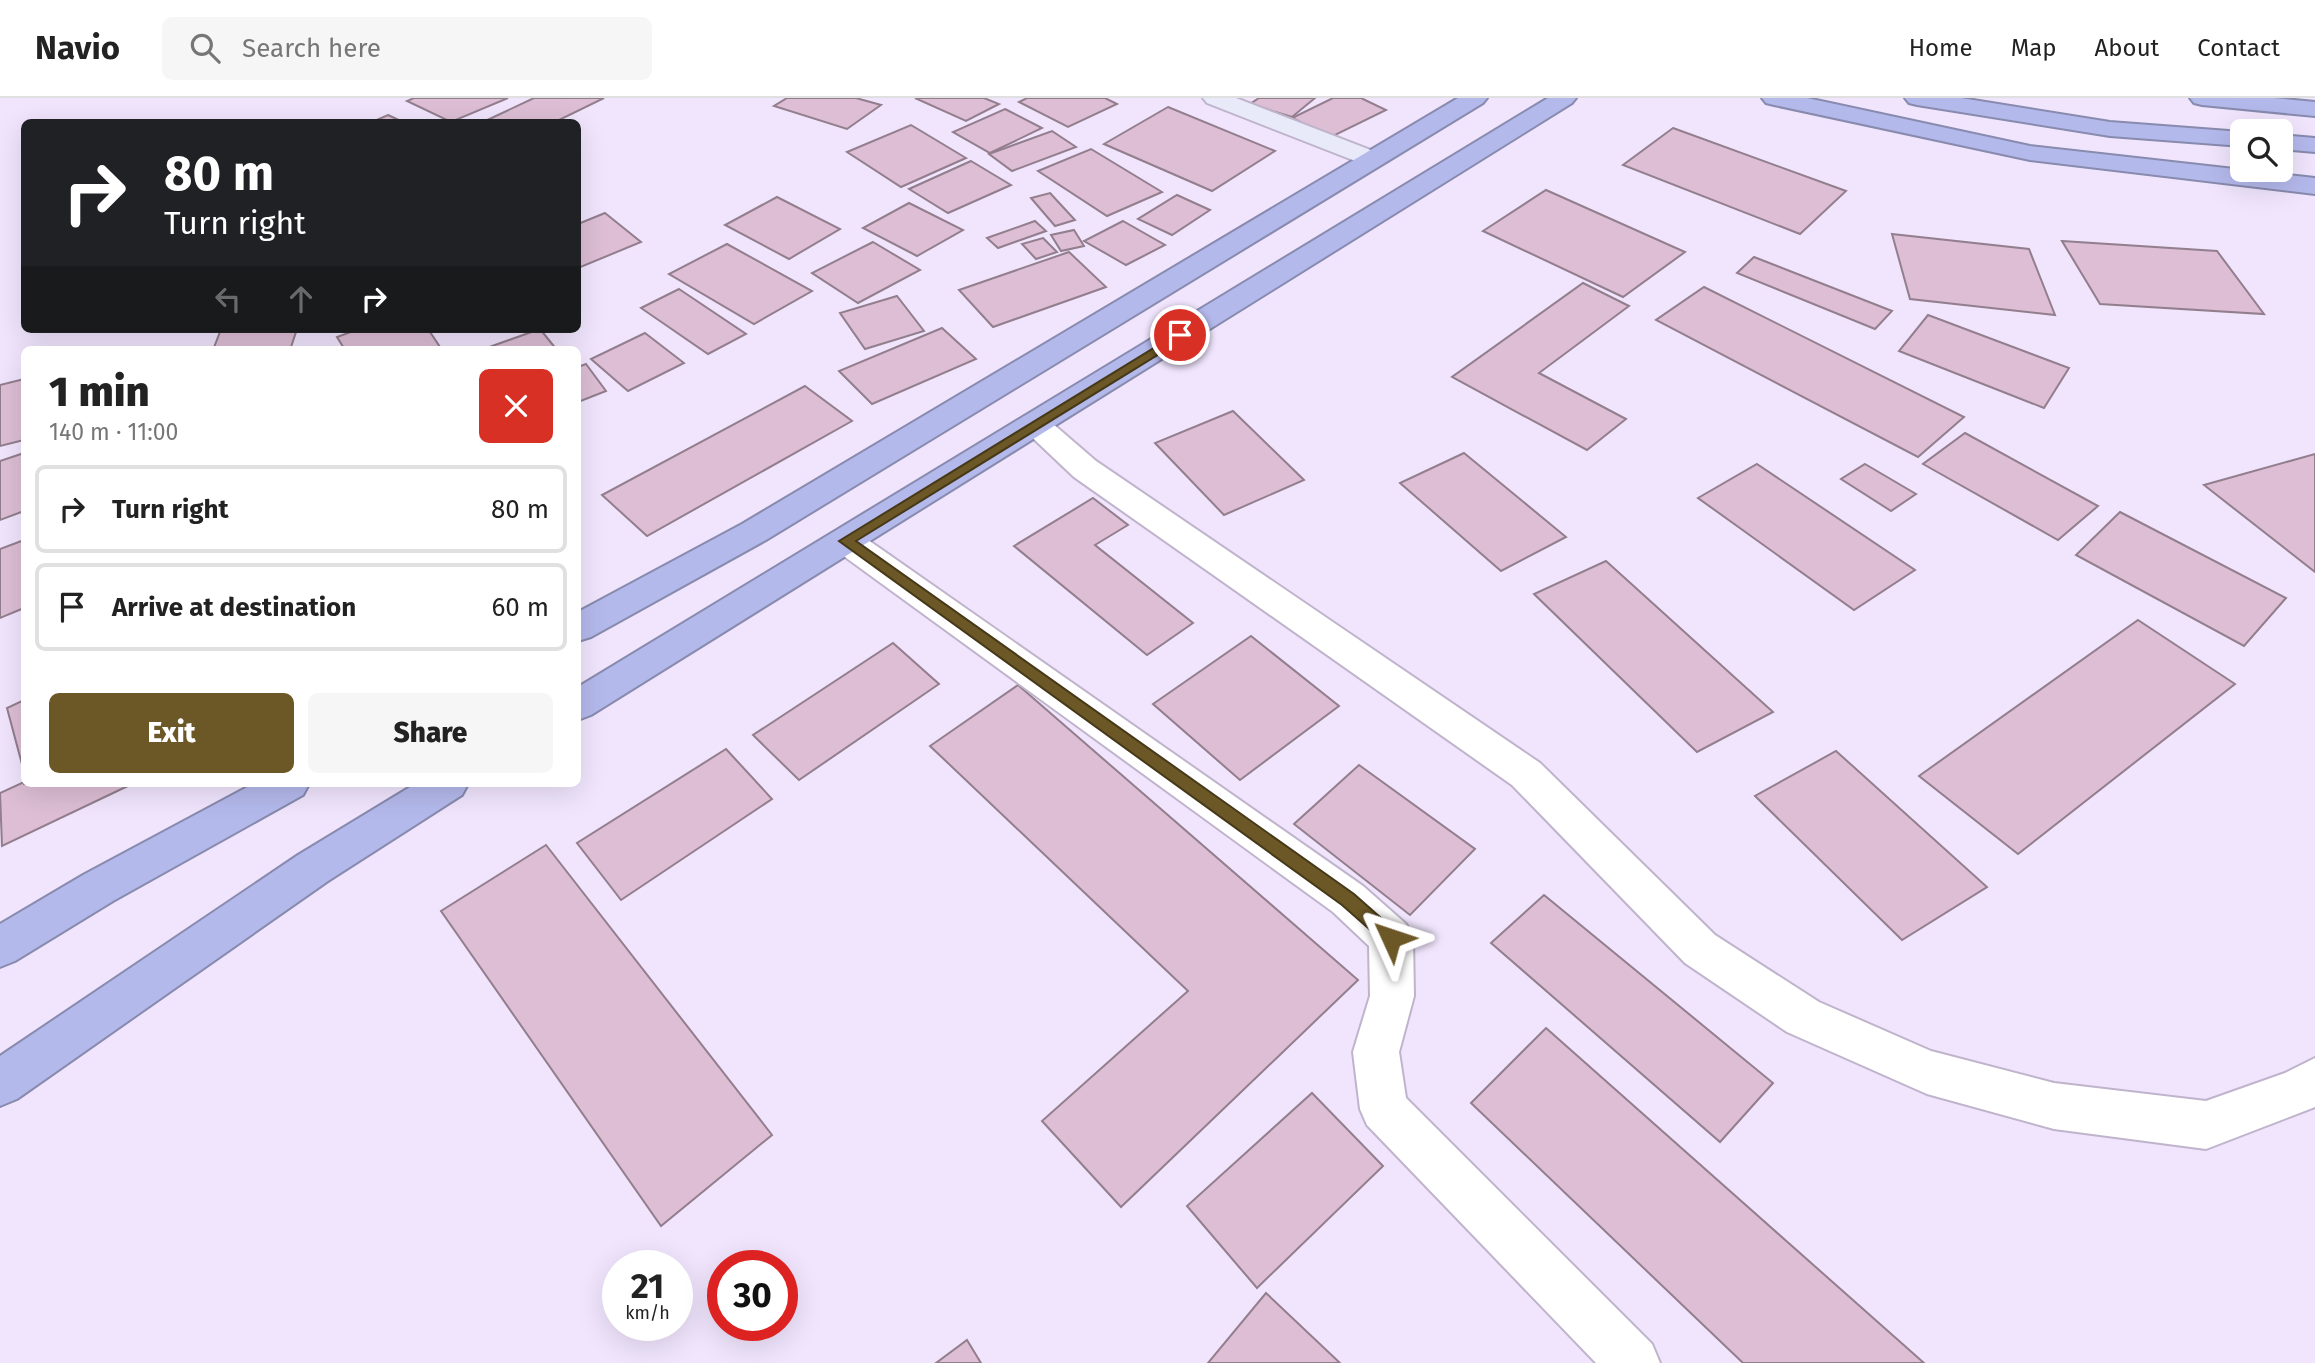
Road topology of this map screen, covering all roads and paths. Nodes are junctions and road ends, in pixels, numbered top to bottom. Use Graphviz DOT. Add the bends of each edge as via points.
graph roads {
  1 [pos="1215,98"];
  2 [pos="1475,98"];
  3 [pos="1564,98"];
  4 [pos="1754,98"];
  5 [pos="1917,98"];
  6 [pos="2202,98"];
  7 [pos="1778,99"];
  8 [pos="2315,109"];
  9 [pos="2230,138"];
  10 [pos="2293,143"];
  11 [pos="2315,145"];
  12 [pos="1372,159"];
  13 [pos="2315,186"];
  14 [pos="1034,424"];
  15 [pos="846,541"];
  16 [pos="581,626"];
  17 [pos="581,703"];
  18 [pos="283,787"];
  19 [pos="443,787"];
  20 [pos="0,947"];
  21 [pos="2315,1080"];
  22 [pos="0,1083"];
  23 [pos="1633,1363"];
  1 -- 12 [label="street"];
  2 -- 12 [label="highway"];
  3 -- 14 [label="highway"];
  4 -- 7 [label="highway"];
  5 -- 9 [label="highway" via="2110,129"];
  6 -- 8 [label="highway"];
  7 -- 13 [label="highway" via="2030,153"];
  10 -- 11 [label="highway"];
  12 -- 16 [label="highway" via="754,532"];
  14 -- 15 [label="highway"];
  14 -- 21 [label="street" via="1085,470 1526,774 1700,949 1803,1017 1927,1072 2041,1103 2206,1125 2299,1091"];
  15 -- 17 [label="highway"];
  15 -- 23 [label="street" via="1348,899 1391,938 1392,996 1376,1052 1384,1109"];
  18 -- 20 [label="highway"];
  19 -- 22 [label="highway" via="313,868"];
}
